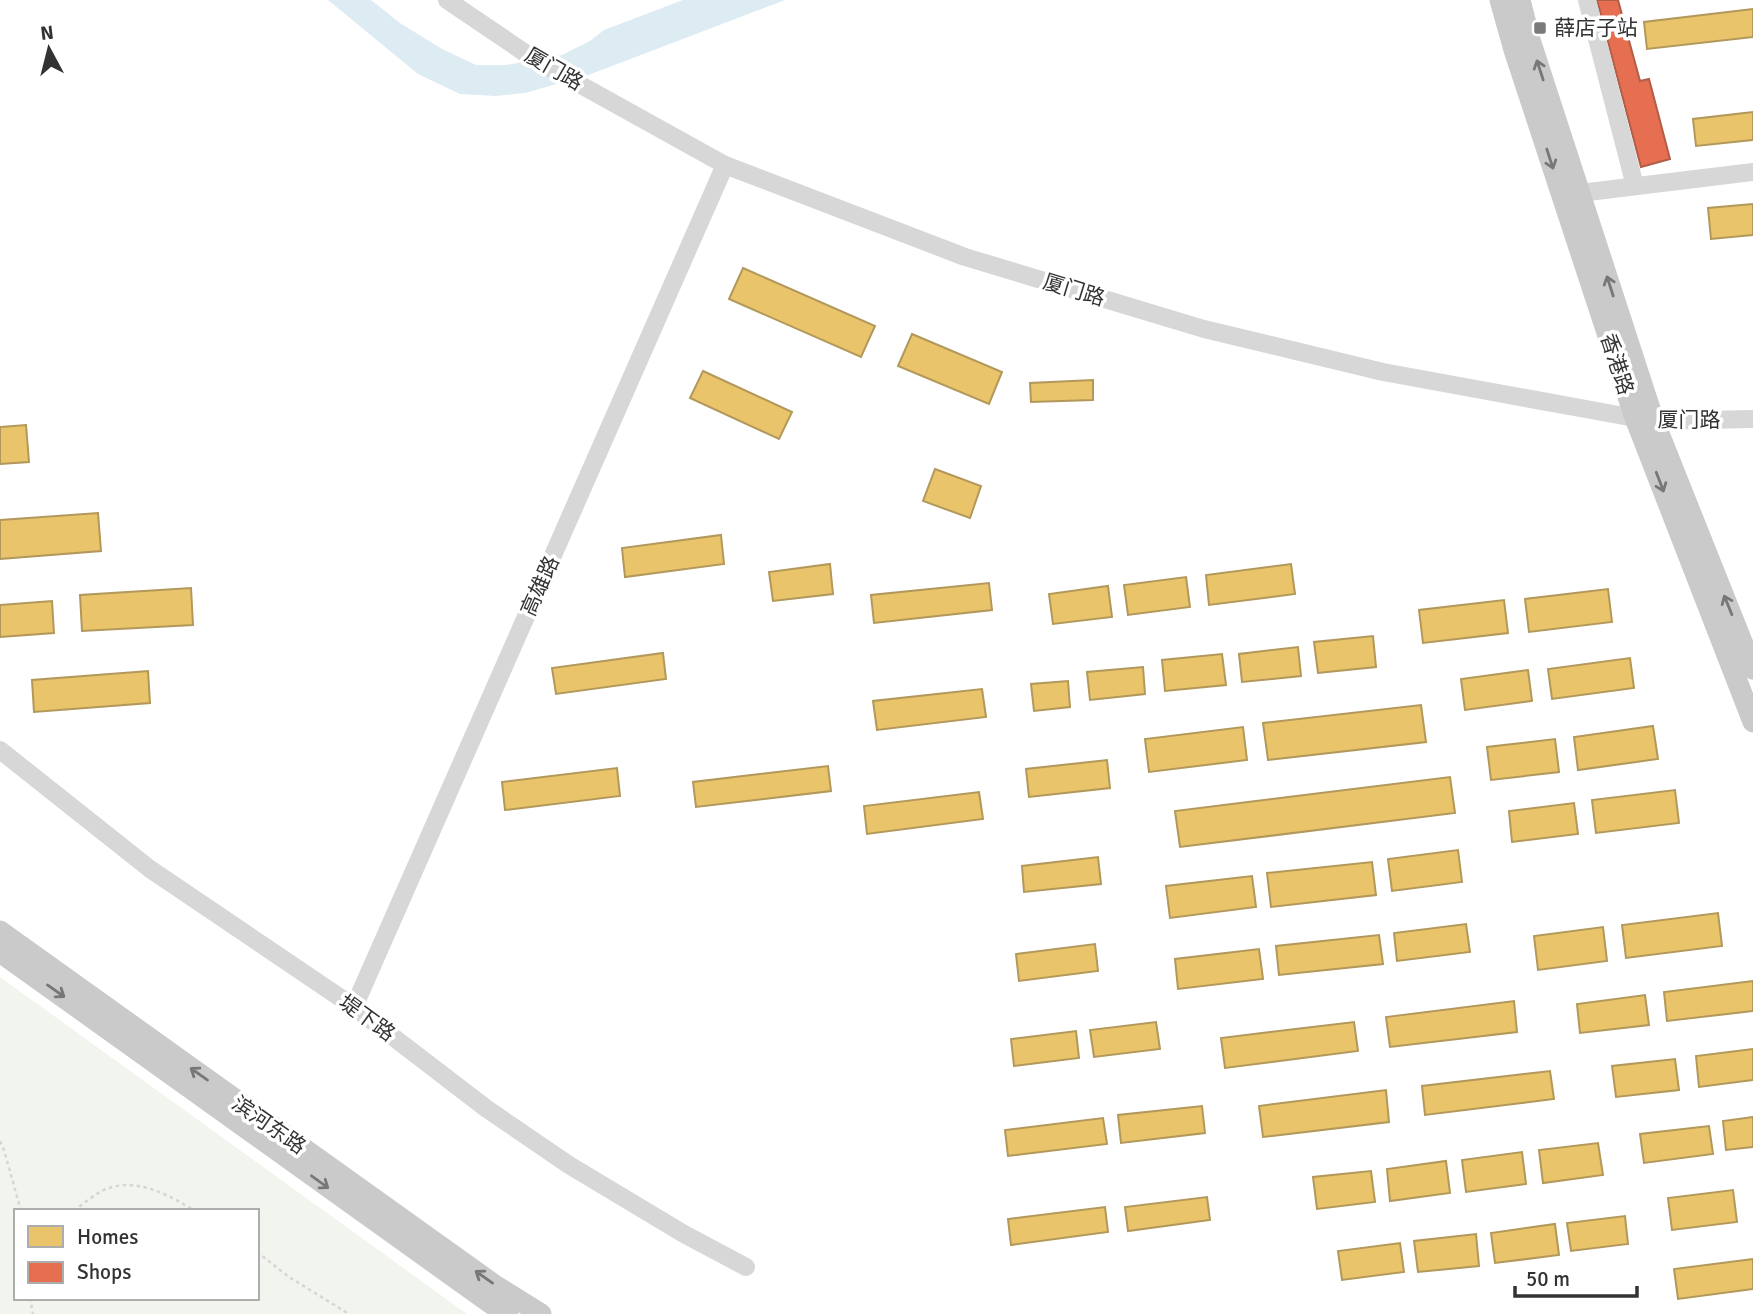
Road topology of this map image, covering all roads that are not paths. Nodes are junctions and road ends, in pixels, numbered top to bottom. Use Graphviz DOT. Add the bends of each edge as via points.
graph roads {
  1 [pos="447,0"];
  2 [pos="1500,0"];
  3 [pos="1520,0"];
  4 [pos="1587,0"];
  5 [pos="725,165"];
  6 [pos="1753,172"];
  7 [pos="1635,186"];
  8 [pos="1580,193"];
  9 [pos="1753,419"];
  10 [pos="1644,420"];
  11 [pos="1753,669"];
  12 [pos="1753,722"];
  13 [pos="0,750"];
  14 [pos="0,931"];
  15 [pos="0,952"];
  16 [pos="354,1007"];
  17 [pos="746,1267"];
  18 [pos="508,1314"];
  19 [pos="541,1314"];
  1 -- 5 [label="street, 厦门路" via="534,59"];
  2 -- 10 [label="main road, 香港路, one-way"];
  8 -- 3 [label="main road, 香港路, one-way"];
  4 -- 7 [label="street"];
  5 -- 10 [label="street, 厦门路" via="965,257 1204,329 1383,372"];
  5 -- 16 [label="street, 高雄路"];
  6 -- 7 [label="street"];
  7 -- 8 [label="street"];
  10 -- 8 [label="main road, 香港路, one-way"];
  9 -- 10 [label="street, 厦门路"];
  11 -- 10 [label="main road, 香港路, one-way"];
  10 -- 12 [label="main road, 香港路, one-way"];
  13 -- 16 [label="street, 堤下路" via="150,869"];
  19 -- 14 [label="main road, 滨河东路, one-way"];
  15 -- 18 [label="main road, 滨河东路, one-way"];
  16 -- 17 [label="street, 堤下路" via="486,1109 569,1165"];
}
